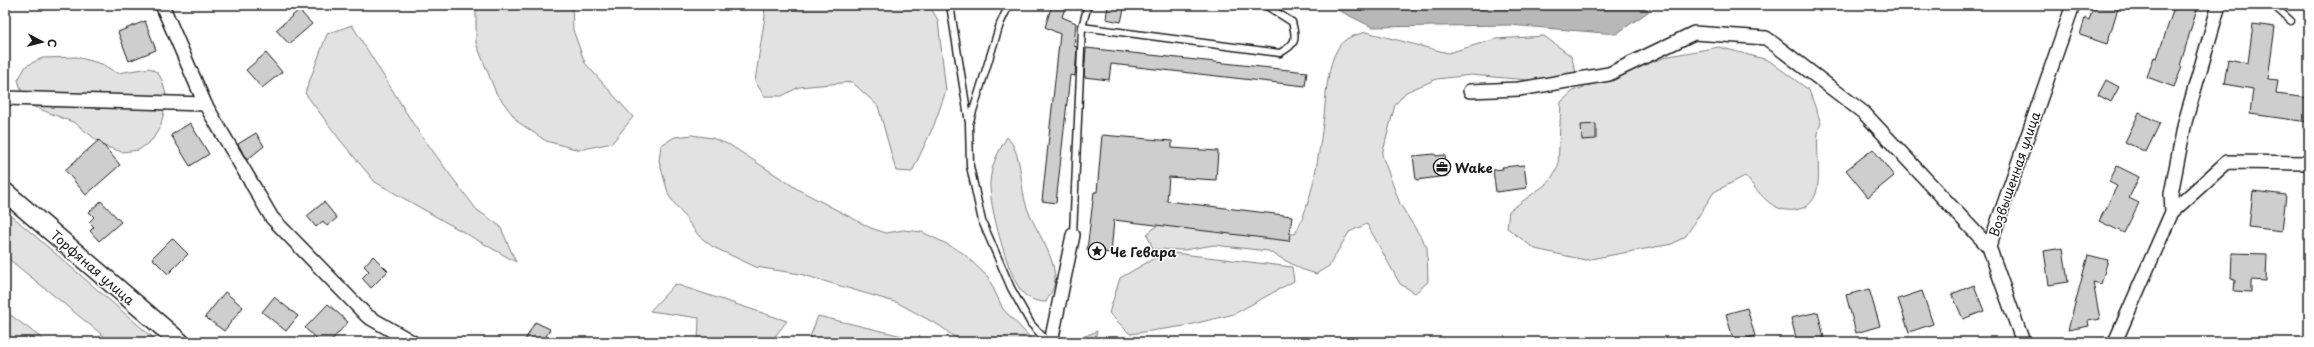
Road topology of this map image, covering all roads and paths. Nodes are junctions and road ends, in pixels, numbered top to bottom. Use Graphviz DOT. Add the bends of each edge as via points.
graph roads {
  1 [pos="162,5"];
  2 [pos="950,5"];
  3 [pos="1009,5"];
  4 [pos="1088,5"];
  5 [pos="1265,5"];
  6 [pos="2073,5"];
  7 [pos="2219,5"];
  8 [pos="2273,5"];
  9 [pos="2291,21"];
  10 [pos="1082,27"];
  11 [pos="1470,91"];
  12 [pos="5,98"];
  13 [pos="204,104"];
  14 [pos="969,124"];
  15 [pos="2309,163"];
  16 [pos="5,192"];
  17 [pos="2172,212"];
  18 [pos="1073,235"];
  19 [pos="1989,247"];
  20 [pos="180,342"];
  21 [pos="412,342"];
  22 [pos="1048,342"];
  23 [pos="1051,342"];
  24 [pos="2023,342"];
  25 [pos="2116,342"];
  1 -- 13 [label="street"];
  2 -- 14 [label="lane"];
  3 -- 14 [label="lane" via="1000,24"];
  4 -- 10 [label="lane"];
  5 -- 10 [label="lane" via="1292,22 1296,36 1292,46 1280,53"];
  6 -- 19 [label="street, Возвышенная улица"];
  7 -- 17 [label="street" via="2185,122 2171,194"];
  8 -- 9 [label="lane"];
  10 -- 18 [label="lane"];
  11 -- 19 [label="street" via="1519,89 1609,74 1694,33 1766,38 1864,114"];
  12 -- 13 [label="street"];
  13 -- 21 [label="street" via="272,218 367,316"];
  14 -- 22 [label="lane" via="970,166 982,221 1011,288 1031,324"];
  15 -- 17 [label="street" via="2227,162"];
  16 -- 20 [label="street, Торфяная улица"];
  17 -- 25 [label="street"];
  18 -- 23 [label="street"];
  19 -- 24 [label="street, Возвышенная улица"];
}
